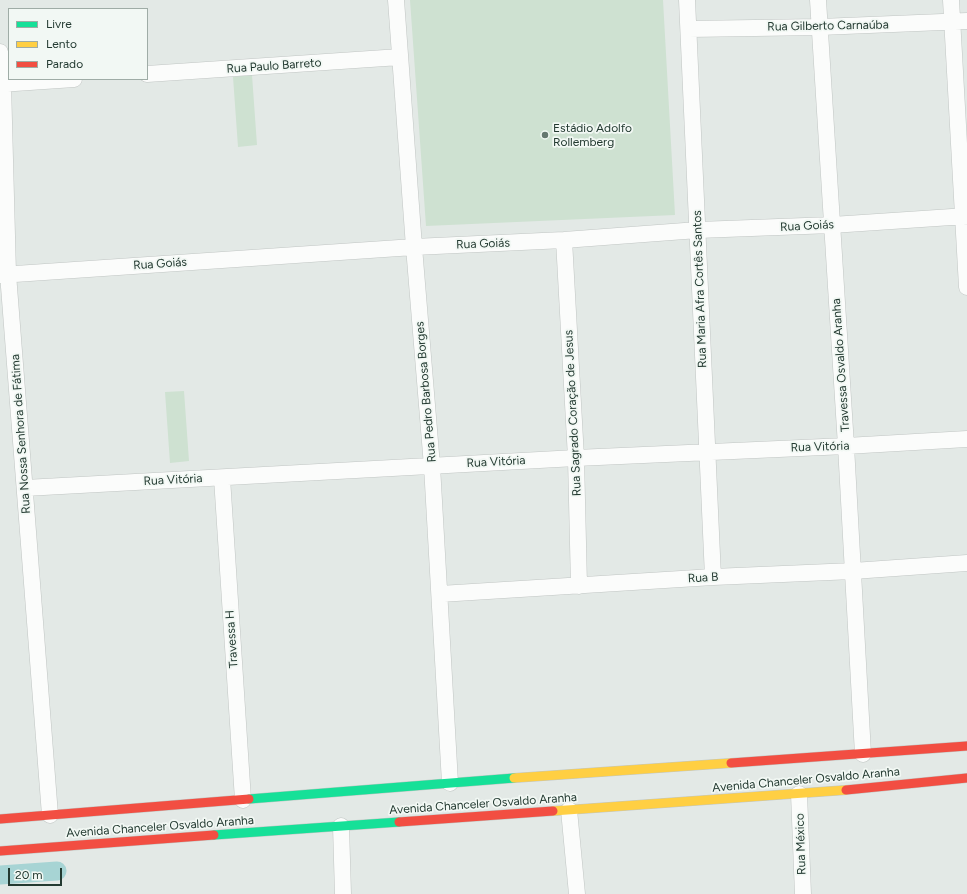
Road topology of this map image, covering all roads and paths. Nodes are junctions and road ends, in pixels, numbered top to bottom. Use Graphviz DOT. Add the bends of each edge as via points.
graph roads {
  1 [pos="396,0"];
  2 [pos="687,0"];
  3 [pos="818,0"];
  4 [pos="951,0"];
  5 [pos="959,22"];
  6 [pos="820,28"];
  7 [pos="689,29"];
  8 [pos="0,52"];
  9 [pos="400,57"];
  10 [pos="148,74"];
  11 [pos="60,80"];
  12 [pos="2,84"];
  13 [pos="965,217"];
  14 [pos="832,225"];
  15 [pos="698,230"];
  16 [pos="564,240"];
  17 [pos="414,247"];
  18 [pos="4,274"];
  19 [pos="967,287"];
  20 [pos="967,439"];
  21 [pos="846,446"];
  22 [pos="707,451"];
  23 [pos="576,458"];
  24 [pos="432,466"];
  25 [pos="222,478"];
  26 [pos="25,488"];
  27 [pos="967,563"];
  28 [pos="853,571"];
  29 [pos="713,577"];
  30 [pos="579,586"];
  31 [pos="440,594"];
  32 [pos="967,746"];
  33 [pos="863,754"];
  34 [pos="967,778"];
  35 [pos="450,783"];
  36 [pos="799,794"];
  37 [pos="243,800"];
  38 [pos="569,810"];
  39 [pos="50,815"];
  40 [pos="0,819"];
  41 [pos="341,826"];
  42 [pos="0,851"];
  43 [pos="343,894"];
  44 [pos="577,894"];
  45 [pos="803,894"];
  1 -- 9 [label="street, Rua Pedro Barbosa Borges"];
  2 -- 7 [label="street, Rua Maria Afra Cortês Santos"];
  3 -- 6 [label="street, Travessa Osvaldo Aranha"];
  4 -- 5 [label="street"];
  5 -- 6 [label="street, Rua Gilberto Carnaúba"];
  5 -- 13 [label="street"];
  6 -- 7 [label="street, Rua Gilberto Carnaúba"];
  6 -- 14 [label="street, Travessa Osvaldo Aranha"];
  7 -- 15 [label="street, Rua Maria Afra Cortês Santos"];
  8 -- 12 [label="street, Rua Nossa Senhora de Fátima"];
  9 -- 10 [label="street, Rua Paulo Barreto"];
  9 -- 17 [label="street, Rua Pedro Barbosa Borges"];
  11 -- 12 [label="street"];
  12 -- 18 [label="street, Rua Nossa Senhora de Fátima"];
  13 -- 14 [label="street, Rua Goiás"];
  13 -- 19 [label="street"];
  14 -- 15 [label="street, Rua Goiás"];
  14 -- 21 [label="street, Travessa Osvaldo Aranha"];
  15 -- 16 [label="street, Rua Goiás"];
  15 -- 22 [label="street, Rua Maria Afra Cortês Santos"];
  16 -- 17 [label="street, Rua Goiás"];
  16 -- 23 [label="street, Rua Sagrado Coração de Jesus"];
  17 -- 18 [label="street, Rua Goiás"];
  17 -- 24 [label="street, Rua Pedro Barbosa Borges"];
  18 -- 26 [label="street, Rua Nossa Senhora de Fátima"];
  20 -- 21 [label="street, Rua Vitória"];
  21 -- 22 [label="street, Rua Vitória"];
  21 -- 28 [label="street, Travessa Osvaldo Aranha"];
  22 -- 23 [label="street, Rua Vitória"];
  22 -- 29 [label="street, Rua Maria Afra Cortês Santos"];
  23 -- 24 [label="street, Rua Vitória"];
  23 -- 30 [label="street, Rua Sagrado Coração de Jesus"];
  24 -- 25 [label="street, Rua Vitória"];
  24 -- 31 [label="street, Rua Pedro Barbosa Borges"];
  25 -- 26 [label="street, Rua Vitória"];
  25 -- 37 [label="street, Travessa H"];
  26 -- 39 [label="street, Rua Nossa Senhora de Fátima"];
  27 -- 28 [label="street, Rua B"];
  28 -- 29 [label="street, Rua B"];
  28 -- 33 [label="street, Travessa Osvaldo Aranha"];
  29 -- 30 [label="street, Rua B"];
  30 -- 31 [label="street, Rua B"];
  31 -- 35 [label="street, Rua Pedro Barbosa Borges"];
  32 -- 33 [label="main road, Avenida Chanceler Osvaldo Aranha"];
  33 -- 35 [label="main road, Avenida Chanceler Osvaldo Aranha"];
  34 -- 36 [label="main road, Avenida Chanceler Osvaldo Aranha"];
  35 -- 37 [label="main road, Avenida Chanceler Osvaldo Aranha"];
  36 -- 38 [label="main road, Avenida Chanceler Osvaldo Aranha"];
  36 -- 45 [label="street, Rua México"];
  37 -- 39 [label="main road, Avenida Chanceler Osvaldo Aranha"];
  38 -- 41 [label="main road, Avenida Chanceler Osvaldo Aranha"];
  38 -- 44 [label="street"];
  39 -- 40 [label="main road, Avenida Chanceler Osvaldo Aranha"];
  41 -- 42 [label="main road, Avenida Chanceler Osvaldo Aranha"];
  41 -- 43 [label="street"];
}
